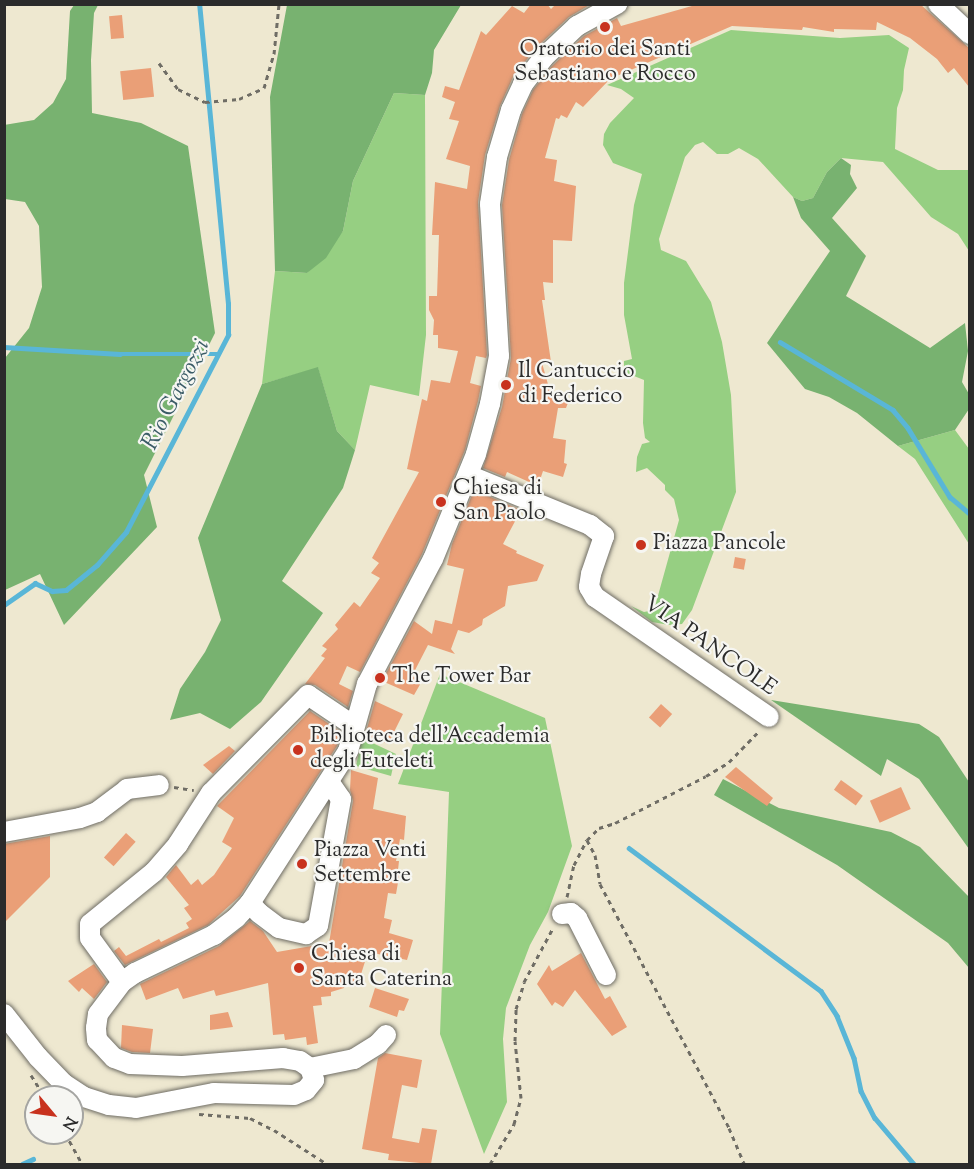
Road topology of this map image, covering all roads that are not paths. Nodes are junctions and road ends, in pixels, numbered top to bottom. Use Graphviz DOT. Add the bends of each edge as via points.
graph roads {
  1 [pos="617,4"];
  2 [pos="938,4"];
  3 [pos="969,34"];
  4 [pos="468,476"];
  5 [pos="769,717"];
  6 [pos="354,726"];
  7 [pos="329,782"];
  8 [pos="159,785"];
  9 [pos="4,832"];
  10 [pos="250,903"];
  11 [pos="562,914"];
  12 [pos="606,975"];
  13 [pos="122,982"];
  14 [pos="4,1014"];
  15 [pos="386,1035"];
  16 [pos="312,1074"];
  1 -- 4 [label="street" via="578,26 543,58 523,84 511,110 497,157 490,204 497,374"];
  2 -- 3 [label="street"];
  4 -- 5 [label="street, VIA PANCOLE" via="590,525 604,536 589,587 596,597"];
  4 -- 6 [label="street" via="418,593 367,684"];
  6 -- 7 [label="street" via="348,752"];
  6 -- 13 [label="street" via="308,695 211,793 178,844 154,872 90,924 90,938"];
  7 -- 10 [label="street"];
  7 -- 10 [label="street" via="340,800 318,926 306,934 279,928"];
  8 -- 9 [label="street" via="127,789 97,812 80,818"];
  10 -- 13 [label="street" via="214,935"];
  11 -- 12 [label="street" via="571,913 577,918"];
  13 -- 16 [label="street" via="103,1006 96,1028 97,1040 114,1058 148,1066 283,1058 300,1061"];
  14 -- 16 [label="street" via="64,1084 84,1097 109,1105 136,1108 214,1093 294,1095 306,1090"];
  15 -- 16 [label="street" via="354,1059"];
}
